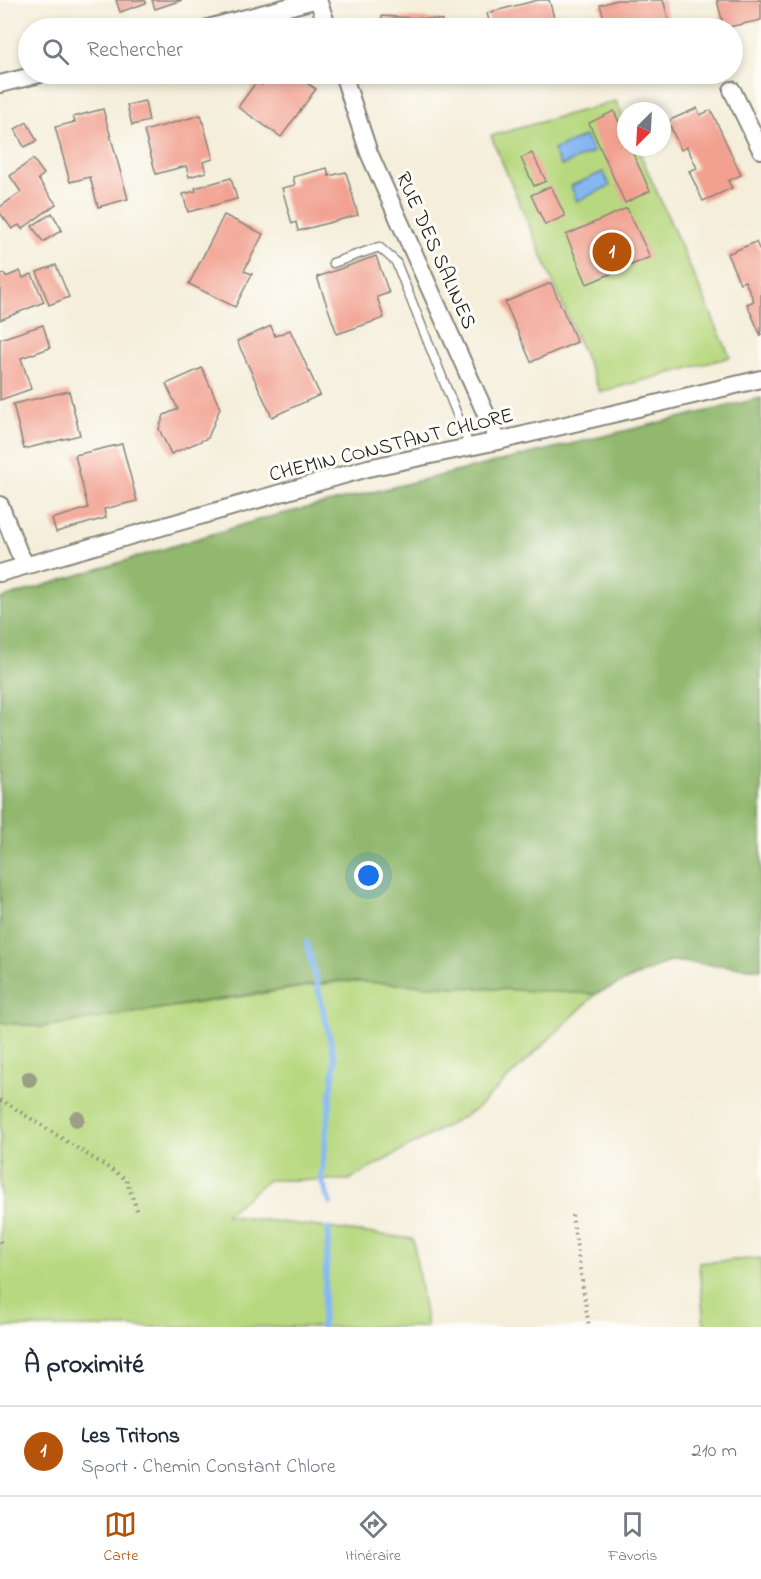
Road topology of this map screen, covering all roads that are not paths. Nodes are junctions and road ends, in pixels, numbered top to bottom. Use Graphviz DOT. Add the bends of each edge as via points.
graph roads {
  1 [pos="316,0"];
  2 [pos="247,18"];
  3 [pos="323,18"];
  4 [pos="18,80"];
  5 [pos="0,84"];
  6 [pos="346,84"];
  7 [pos="732,90"];
  8 [pos="761,150"];
  9 [pos="333,262"];
  10 [pos="761,379"];
  11 [pos="498,441"];
  12 [pos="469,447"];
  13 [pos="0,505"];
  14 [pos="26,565"];
  15 [pos="0,573"];
  1 -- 2 [label="street"];
  1 -- 3 [label="street"];
  4 -- 5 [label="street"];
  6 -- 11 [label="street, RUE DES SALINES" via="369,153"];
  7 -- 8 [label="street"];
  9 -- 12 [label="lane" via="379,247 396,262"];
  10 -- 11 [label="street, CHEMIN CONSTANT CHLORE"];
  11 -- 12 [label="street, CHEMIN CONSTANT CHLORE"];
  12 -- 14 [label="street, CHEMIN CONSTANT CHLORE" via="368,468"];
  13 -- 14 [label="street"];
  14 -- 15 [label="street, CHEMIN CONSTANT CHLORE"];
}
